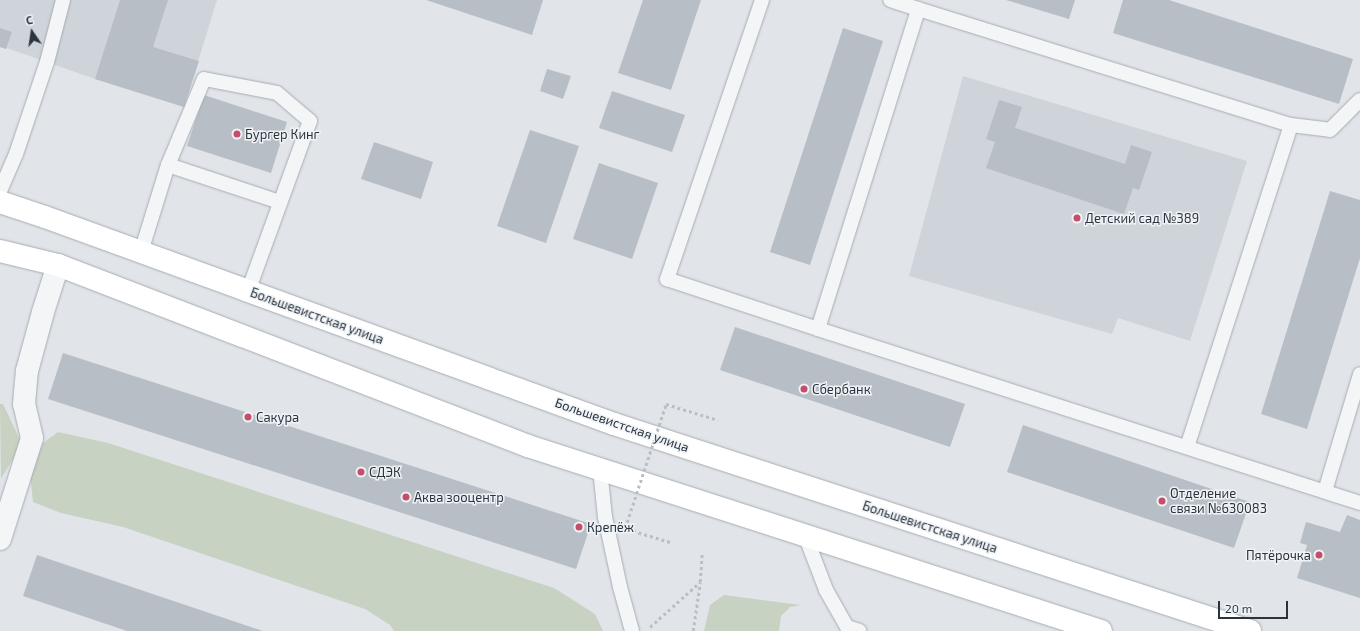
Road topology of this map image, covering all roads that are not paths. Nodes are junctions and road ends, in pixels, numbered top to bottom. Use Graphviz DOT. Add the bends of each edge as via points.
graph roads {
  1 [pos="63,0"];
  2 [pos="762,0"];
  3 [pos="890,0"];
  4 [pos="918,9"];
  5 [pos="1360,100"];
  6 [pos="1291,125"];
  7 [pos="168,165"];
  8 [pos="0,191"];
  9 [pos="0,202"];
  10 [pos="280,202"];
  11 [pos="0,251"];
  12 [pos="141,252"];
  13 [pos="58,265"];
  14 [pos="248,291"];
  15 [pos="818,329"];
  16 [pos="1360,374"];
  17 [pos="1187,447"];
  18 [pos="600,469"];
  19 [pos="1325,491"];
  20 [pos="1360,503"];
  21 [pos="805,535"];
  22 [pos="0,539"];
  23 [pos="1094,630"];
  24 [pos="632,631"];
  25 [pos="859,631"];
  26 [pos="1250,631"];
  1 -- 8 [label="lane" via="47,62 16,154"];
  2 -- 15 [label="lane" via="667,279"];
  3 -- 4 [label="lane"];
  4 -- 6 [label="lane"];
  4 -- 15 [label="lane"];
  5 -- 6 [label="lane" via="1330,130"];
  6 -- 17 [label="lane"];
  7 -- 10 [label="lane"];
  7 -- 10 [label="lane" via="204,79 277,93 310,122"];
  7 -- 12 [label="lane"];
  9 -- 12 [label="highway, Большевистская улица"];
  10 -- 14 [label="lane"];
  11 -- 13 [label="highway"];
  12 -- 14 [label="highway, Большевистская улица"];
  13 -- 18 [label="highway" via="521,443"];
  13 -- 22 [label="street" via="42,312 27,371 24,404 32,438"];
  14 -- 26 [label="highway, Большевистская улица" via="614,424"];
  15 -- 17 [label="lane"];
  16 -- 19 [label="lane"];
  17 -- 19 [label="lane"];
  18 -- 21 [label="highway"];
  18 -- 24 [label="lane" via="605,517"];
  19 -- 20 [label="lane"];
  21 -- 23 [label="highway"];
  21 -- 25 [label="lane" via="826,590 847,627"];
}
